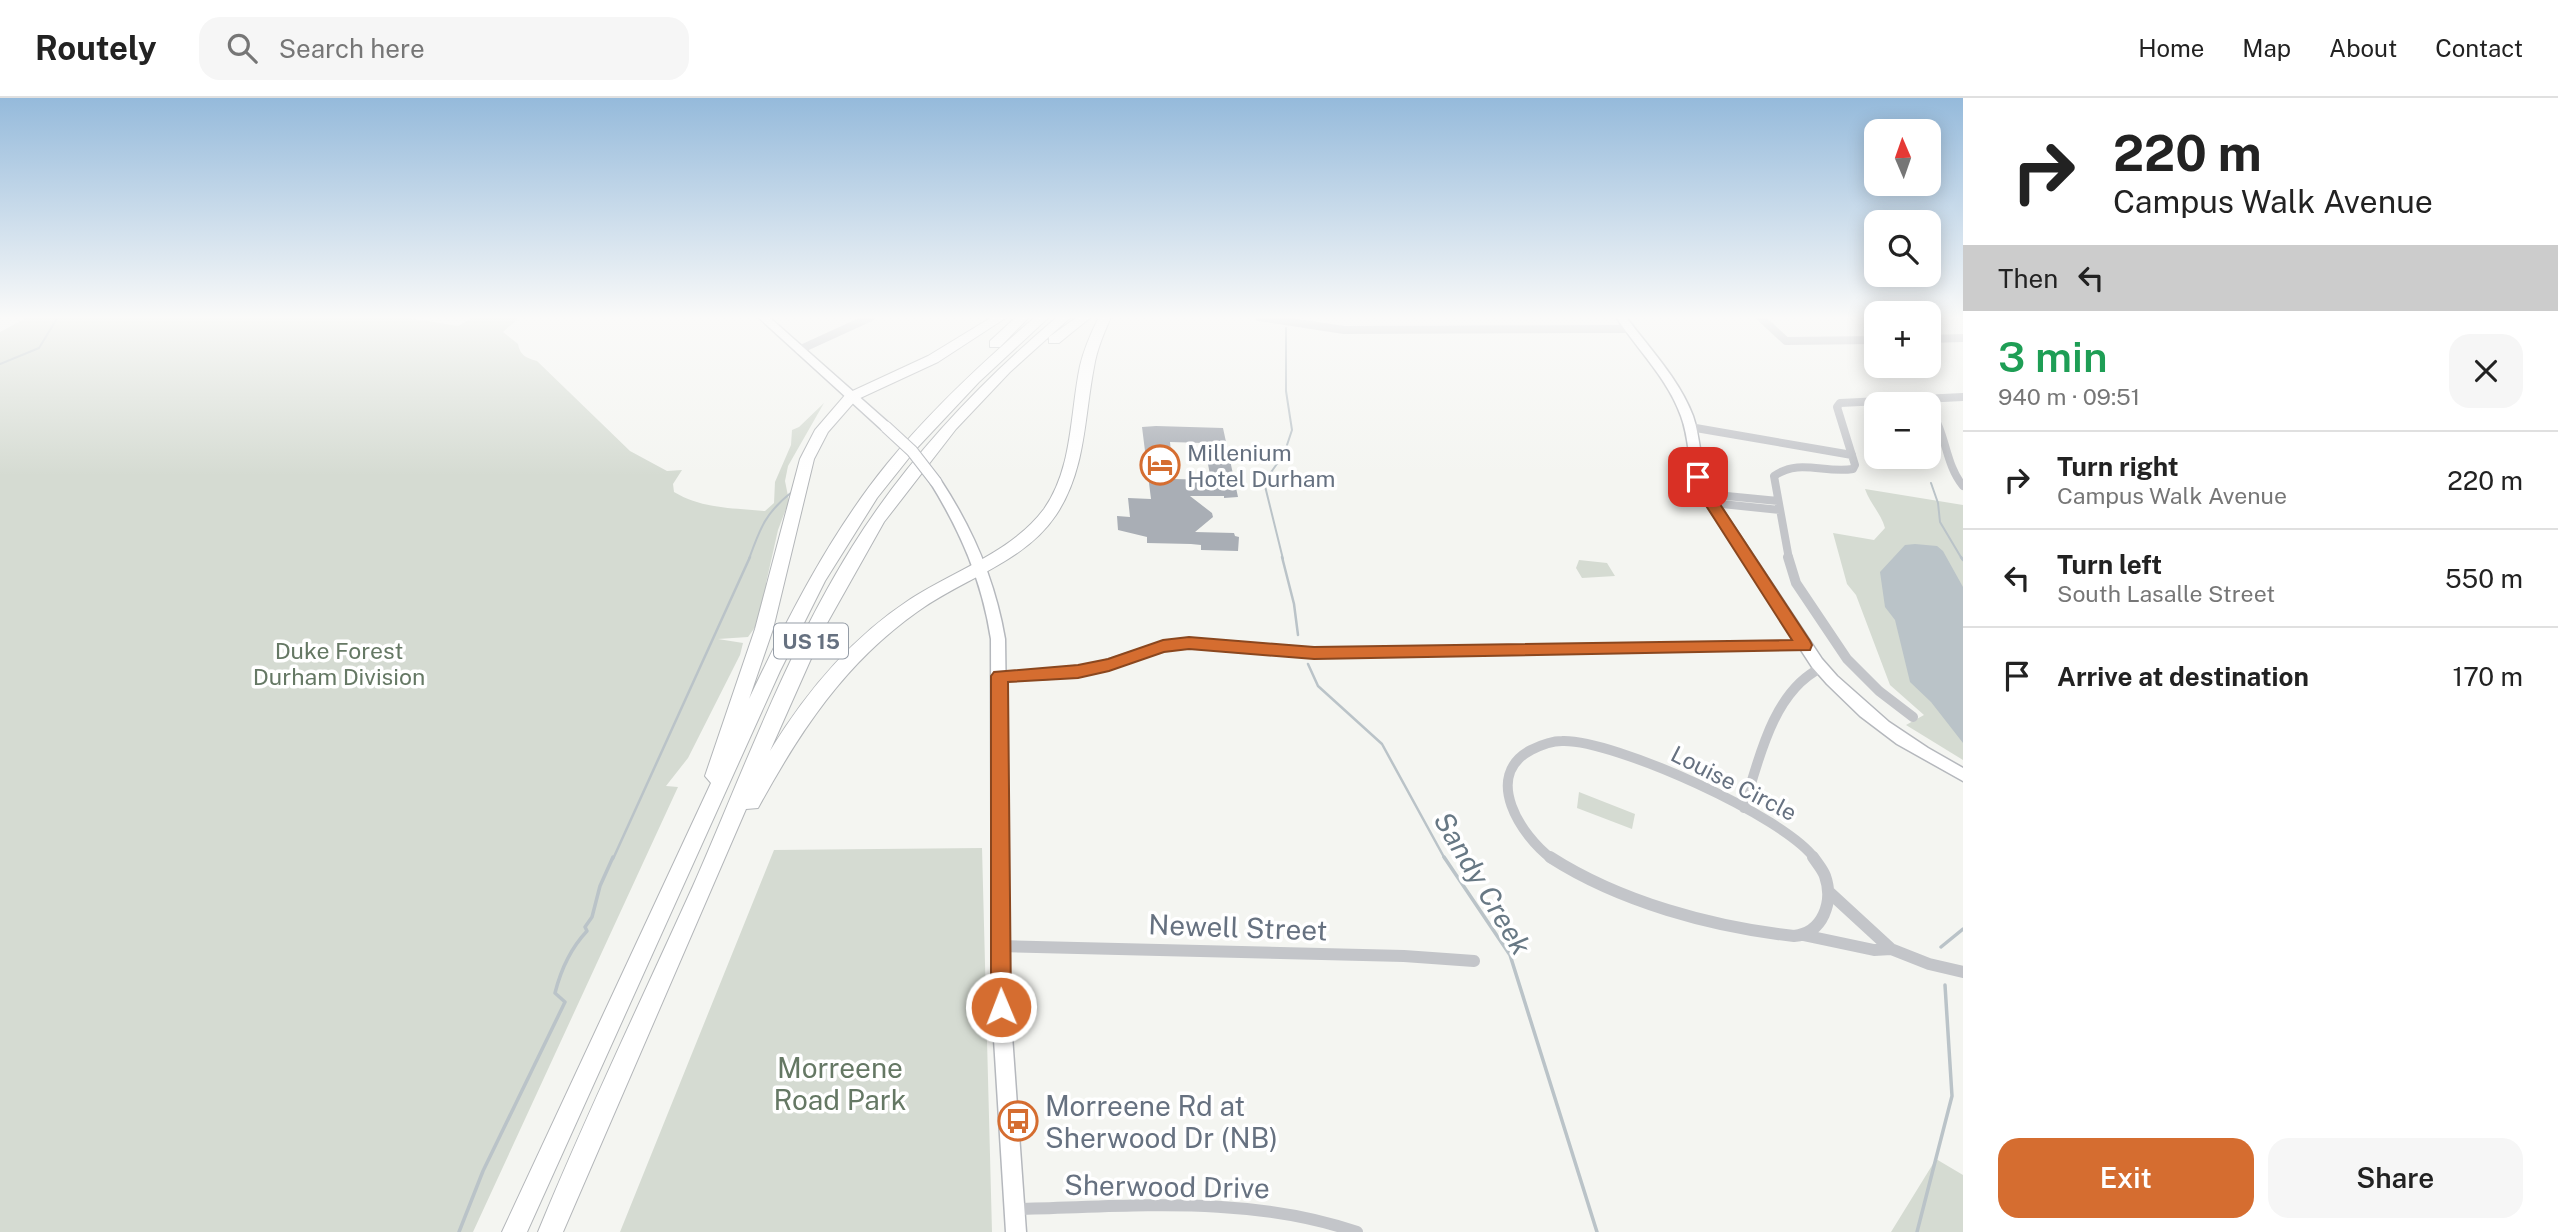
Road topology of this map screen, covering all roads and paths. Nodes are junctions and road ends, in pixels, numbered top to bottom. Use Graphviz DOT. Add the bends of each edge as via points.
graph roads {
  1 [pos="821,370"];
  2 [pos="909,370"];
  3 [pos="969,370"];
  4 [pos="984,370"];
  5 [pos="1006,370"];
  6 [pos="1016,370"];
  7 [pos="1086,370"];
  8 [pos="1659,370"];
  9 [pos="980,393"];
  10 [pos="851,397"];
  11 [pos="1963,397"];
  12 [pos="1941,399"];
  13 [pos="949,401"];
  14 [pos="1864,402"];
  15 [pos="1690,427"];
  16 [pos="1941,430"];
  17 [pos="1852,455"];
  18 [pos="1963,486"];
  19 [pos="1709,499"];
  20 [pos="1779,505"];
  21 [pos="981,567"];
  22 [pos="1804,645"];
  23 [pos="1821,668"];
  24 [pos="999,676"];
  25 [pos="1913,717"];
  26 [pos="1963,775"];
  27 [pos="1744,808"];
  28 [pos="686,860"];
  29 [pos="1829,892"];
  30 [pos="689,918"];
  31 [pos="1803,935"];
  32 [pos="1000,946"];
  33 [pos="1891,949"];
  34 [pos="1474,961"];
  35 [pos="1963,972"];
  36 [pos="1015,1209"];
  37 [pos="514,1232"];
  38 [pos="550,1232"];
  39 [pos="1016,1232"];
  40 [pos="1357,1232"];
  1 -- 10 [label="street"];
  2 -- 10 [label="highway"];
  3 -- 13 [label="highway"];
  4 -- 13 [label="highway, US 15"];
  5 -- 9 [label="highway, US 15"];
  6 -- 9 [label="highway"];
  7 -- 21 [label="highway" via="1065,487 1041,523"];
  8 -- 15 [label="street"];
  9 -- 30 [label="highway, US 15" via="901,487 841,580"];
  10 -- 21 [label="street, bridge" via="912,452 936,481 956,511"];
  10 -- 28 [label="highway" via="830,418 807,459 764,629"];
  11 -- 12 [label="street"];
  13 -- 28 [label="highway, US 15" via="872,494 827,565 795,623"];
  14 -- 17 [label="street" via="1840,403 1838,411"];
  15 -- 17 [label="street"];
  15 -- 19 [label="street" via="1695,467"];
  16 -- 18 [label="street" via="1954,475"];
  17 -- 20 [label="street" via="1855,465 1849,471 1794,467 1777,473"];
  19 -- 20 [label="street"];
  19 -- 22 [label="street"];
  20 -- 25 [label="street" via="1793,576 1811,607 1858,671"];
  21 -- 24 [label="street" via="996,627"];
  21 -- 30 [label="highway" via="880,629 831,677 785,742"];
  22 -- 23 [label="street"];
  22 -- 24 [label="street" via="1314,653 1189,643 1163,646 1078,672"];
  23 -- 26 [label="street" via="1881,724"];
  23 -- 27 [label="street" via="1808,672 1788,698"];
  24 -- 32 [label="street"];
  27 -- 29 [label="street, Louise Circle" via="1797,839 1816,861"];
  27 -- 31 [label="street, Louise Circle" via="1637,759 1569,740 1527,752 1513,768 1508,784 1519,824 1541,850 1561,864 1619,891 1699,916 1782,935"];
  28 -- 37 [label="highway, US 15"];
  29 -- 31 [label="street" via="1820,924"];
  29 -- 33 [label="street"];
  30 -- 38 [label="highway, US 15"];
  31 -- 33 [label="street, Louise Circle" via="1874,950"];
  32 -- 34 [label="street, Newell Street"];
  32 -- 36 [label="street"];
  33 -- 35 [label="street"];
  36 -- 39 [label="street"];
  36 -- 40 [label="street, Sherwood Drive" via="1240,1207 1327,1220"];
}
